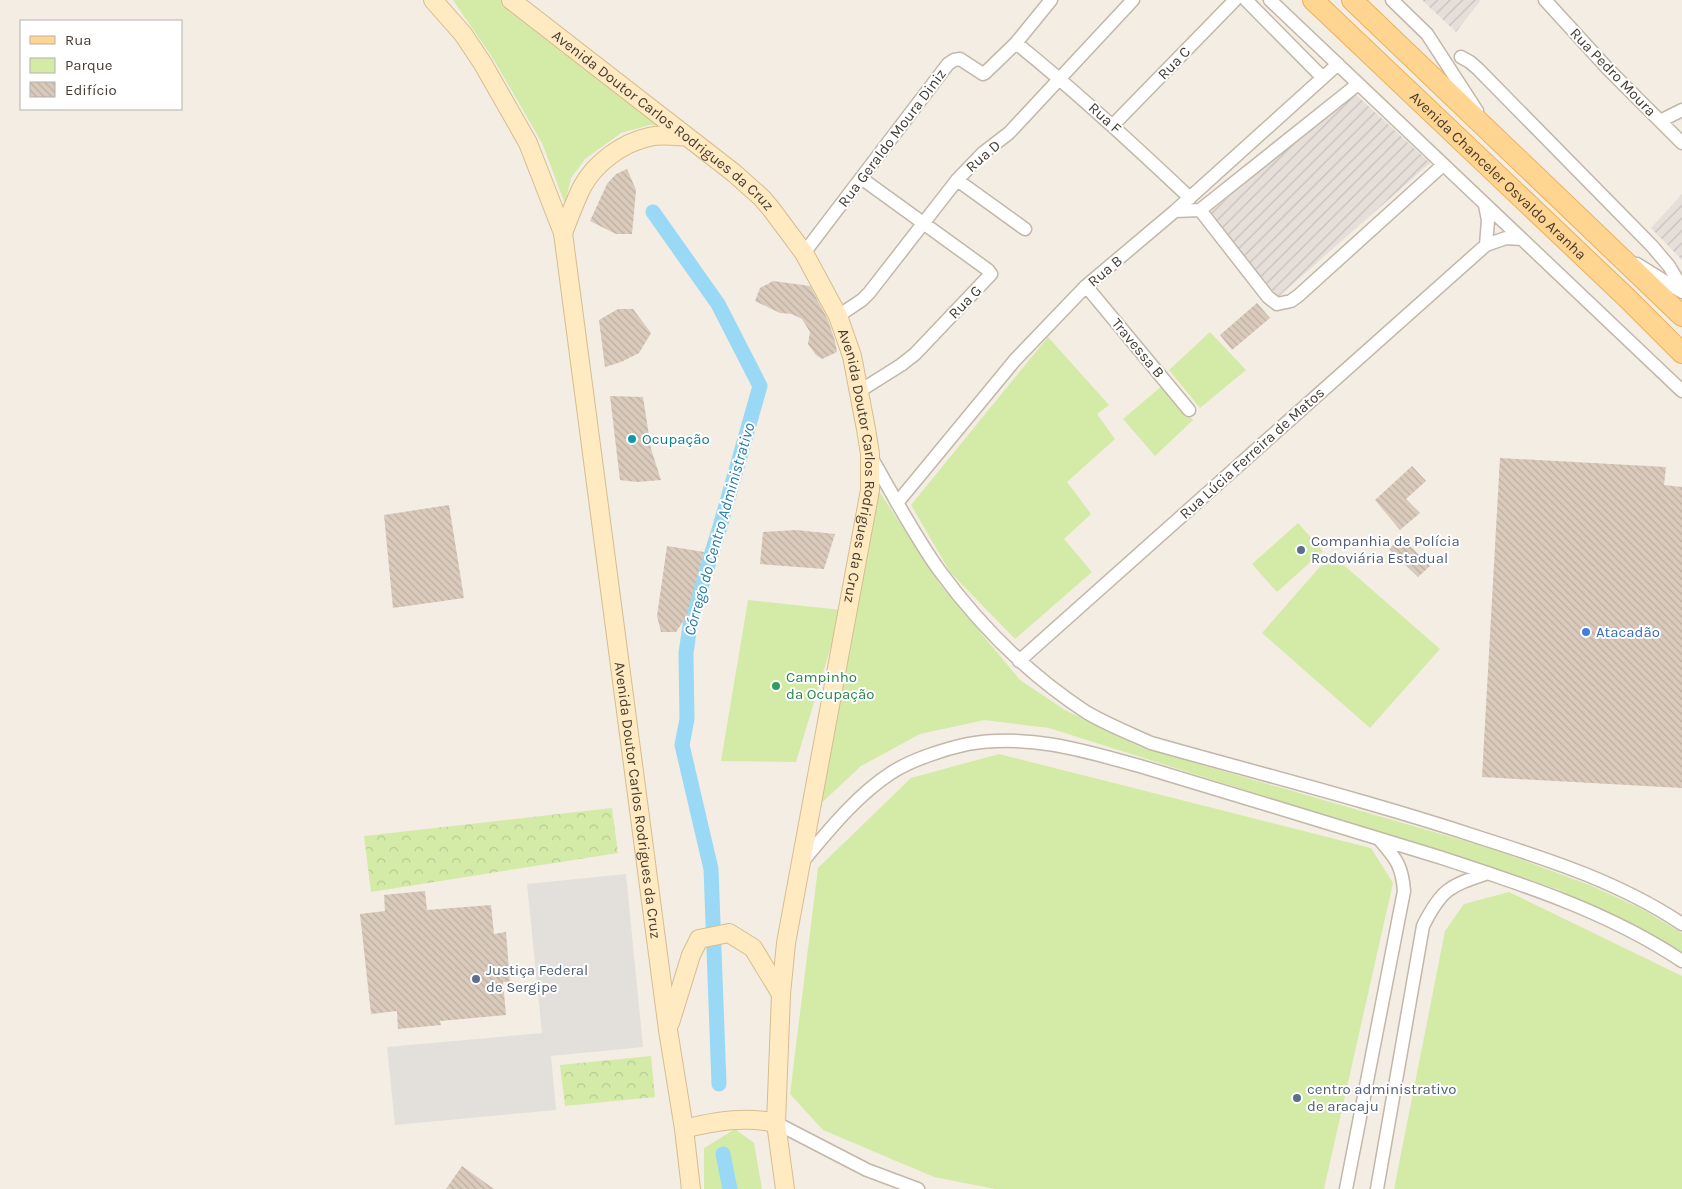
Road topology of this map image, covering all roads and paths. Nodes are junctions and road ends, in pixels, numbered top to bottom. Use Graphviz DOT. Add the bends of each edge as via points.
graph roads {
  1 [pos="433,0"];
  2 [pos="511,0"];
  3 [pos="1051,0"];
  4 [pos="1133,0"];
  5 [pos="1235,0"];
  6 [pos="1246,0"];
  7 [pos="1270,0"];
  8 [pos="1313,0"];
  9 [pos="1352,0"];
  10 [pos="1392,0"];
  11 [pos="1545,0"];
  12 [pos="1016,43"];
  13 [pos="1460,57"];
  14 [pos="1338,64"];
  15 [pos="1060,78"];
  16 [pos="1323,78"];
  17 [pos="1358,84"];
  18 [pos="1682,110"];
  19 [pos="1660,121"];
  20 [pos="1113,125"];
  21 [pos="1492,134"];
  22 [pos="688,138"];
  23 [pos="1682,142"];
  24 [pos="1443,165"];
  25 [pos="861,178"];
  26 [pos="957,180"];
  27 [pos="1190,198"];
  28 [pos="1485,205"];
  29 [pos="1200,210"];
  30 [pos="1175,211"];
  31 [pos="923,223"];
  32 [pos="1025,228"];
  33 [pos="563,233"];
  34 [pos="1522,239"];
  35 [pos="1486,245"];
  36 [pos="1607,245"];
  37 [pos="804,253"];
  38 [pos="1086,286"];
  39 [pos="1682,290"];
  40 [pos="838,316"];
  41 [pos="1682,316"];
  42 [pos="1682,353"];
  43 [pos="1682,391"];
  44 [pos="858,392"];
  45 [pos="1190,410"];
  46 [pos="870,454"];
  47 [pos="897,503"];
  48 [pos="1019,661"];
  49 [pos="1379,839"];
  50 [pos="799,865"];
  51 [pos="1488,873"];
  52 [pos="1682,924"];
  53 [pos="1682,961"];
  54 [pos="781,994"];
  55 [pos="668,1030"];
  56 [pos="776,1123"];
  57 [pos="684,1129"];
  58 [pos="691,1189"];
  59 [pos="785,1189"];
  60 [pos="918,1189"];
  61 [pos="1346,1189"];
  62 [pos="1377,1189"];
  1 -- 33 [label="main road, Avenida Doutor Carlos Rodrigues da Cruz" via="483,64 528,143"];
  2 -- 22 [label="main road, Avenida Doutor Carlos Rodrigues da Cruz"];
  3 -- 12 [label="street, Rua Geraldo Moura Diniz"];
  4 -- 15 [label="street, Rua D"];
  5 -- 20 [label="street, Rua C"];
  6 -- 16 [label="street"];
  7 -- 14 [label="street"];
  8 -- 42 [label="main road, Avenida Chanceler Osvaldo Aranha"];
  9 -- 21 [label="main road, Avenida Chanceler Osvaldo Aranha"];
  10 -- 21 [label="street" via="1427,34"];
  11 -- 19 [label="street, Rua Pedro Moura"];
  12 -- 15 [label="street, Rua F"];
  12 -- 25 [label="street, Rua Geraldo Moura Diniz" via="984,74 960,59 951,61"];
  13 -- 39 [label="street" via="1478,69 1652,246 1669,266"];
  14 -- 16 [label="street, Rua B"];
  14 -- 17 [label="street"];
  15 -- 20 [label="street, Rua F"];
  15 -- 26 [label="street, Rua D" via="1009,133 983,153"];
  16 -- 27 [label="street, Rua B"];
  17 -- 24 [label="street"];
  17 -- 29 [label="street"];
  18 -- 19 [label="street"];
  19 -- 23 [label="street, Rua Pedro Moura"];
  20 -- 27 [label="street, Rua F"];
  21 -- 36 [label="main road, Avenida Chanceler Osvaldo Aranha"];
  22 -- 33 [label="main road" via="669,135 648,137 617,150 599,164 583,186"];
  22 -- 37 [label="main road, Avenida Doutor Carlos Rodrigues da Cruz" via="762,198"];
  24 -- 28 [label="street"];
  24 -- 29 [label="street" via="1298,296 1277,304 1268,297"];
  25 -- 31 [label="street, Rua G"];
  25 -- 37 [label="street, Rua Geraldo Moura Diniz"];
  26 -- 31 [label="street, Rua D"];
  26 -- 32 [label="street"];
  27 -- 30 [label="street, Rua B"];
  28 -- 34 [label="street"];
  28 -- 35 [label="street" via="1488,220"];
  29 -- 30 [label="street"];
  30 -- 38 [label="street, Rua B"];
  31 -- 40 [label="street, Rua D" via="869,293"];
  31 -- 44 [label="street, Rua G" via="991,274 915,354"];
  33 -- 55 [label="main road, Avenida Doutor Carlos Rodrigues da Cruz"];
  34 -- 35 [label="street" via="1506,238"];
  34 -- 43 [label="street"];
  35 -- 48 [label="street, Rua Lúcia Ferreira de Matos"];
  36 -- 39 [label="street"];
  36 -- 41 [label="main road, Avenida Chanceler Osvaldo Aranha"];
  37 -- 40 [label="main road, Avenida Doutor Carlos Rodrigues da Cruz"];
  38 -- 45 [label="street, Travessa B"];
  38 -- 47 [label="street, Rua B" via="1016,360"];
  40 -- 44 [label="main road, Avenida Doutor Carlos Rodrigues da Cruz" via="852,356"];
  44 -- 46 [label="main road, Avenida Doutor Carlos Rodrigues da Cruz"];
  46 -- 47 [label="street"];
  46 -- 50 [label="main road, Avenida Doutor Carlos Rodrigues da Cruz" via="870,490"];
  47 -- 48 [label="street" via="939,570 980,621"];
  48 -- 52 [label="street" via="1087,712 1151,743 1424,819 1561,864 1624,891"];
  49 -- 50 [label="street" via="1079,749 999,740 934,753 892,773 837,820"];
  49 -- 51 [label="street"];
  49 -- 61 [label="street" via="1398,862 1404,891"];
  50 -- 54 [label="main road, Avenida Doutor Carlos Rodrigues da Cruz"];
  51 -- 53 [label="street" via="1610,921"];
  51 -- 62 [label="street" via="1456,884 1441,895 1423,926"];
  54 -- 55 [label="main road" via="753,948 729,933 699,939"];
  54 -- 56 [label="main road, Avenida Doutor Carlos Rodrigues da Cruz"];
  55 -- 57 [label="main road, Avenida Doutor Carlos Rodrigues da Cruz"];
  56 -- 57 [label="main road" via="726,1120"];
  56 -- 59 [label="main road, Avenida Doutor Carlos Rodrigues da Cruz"];
  56 -- 60 [label="street" via="867,1170"];
  57 -- 58 [label="main road, Avenida Doutor Carlos Rodrigues da Cruz"];
}
